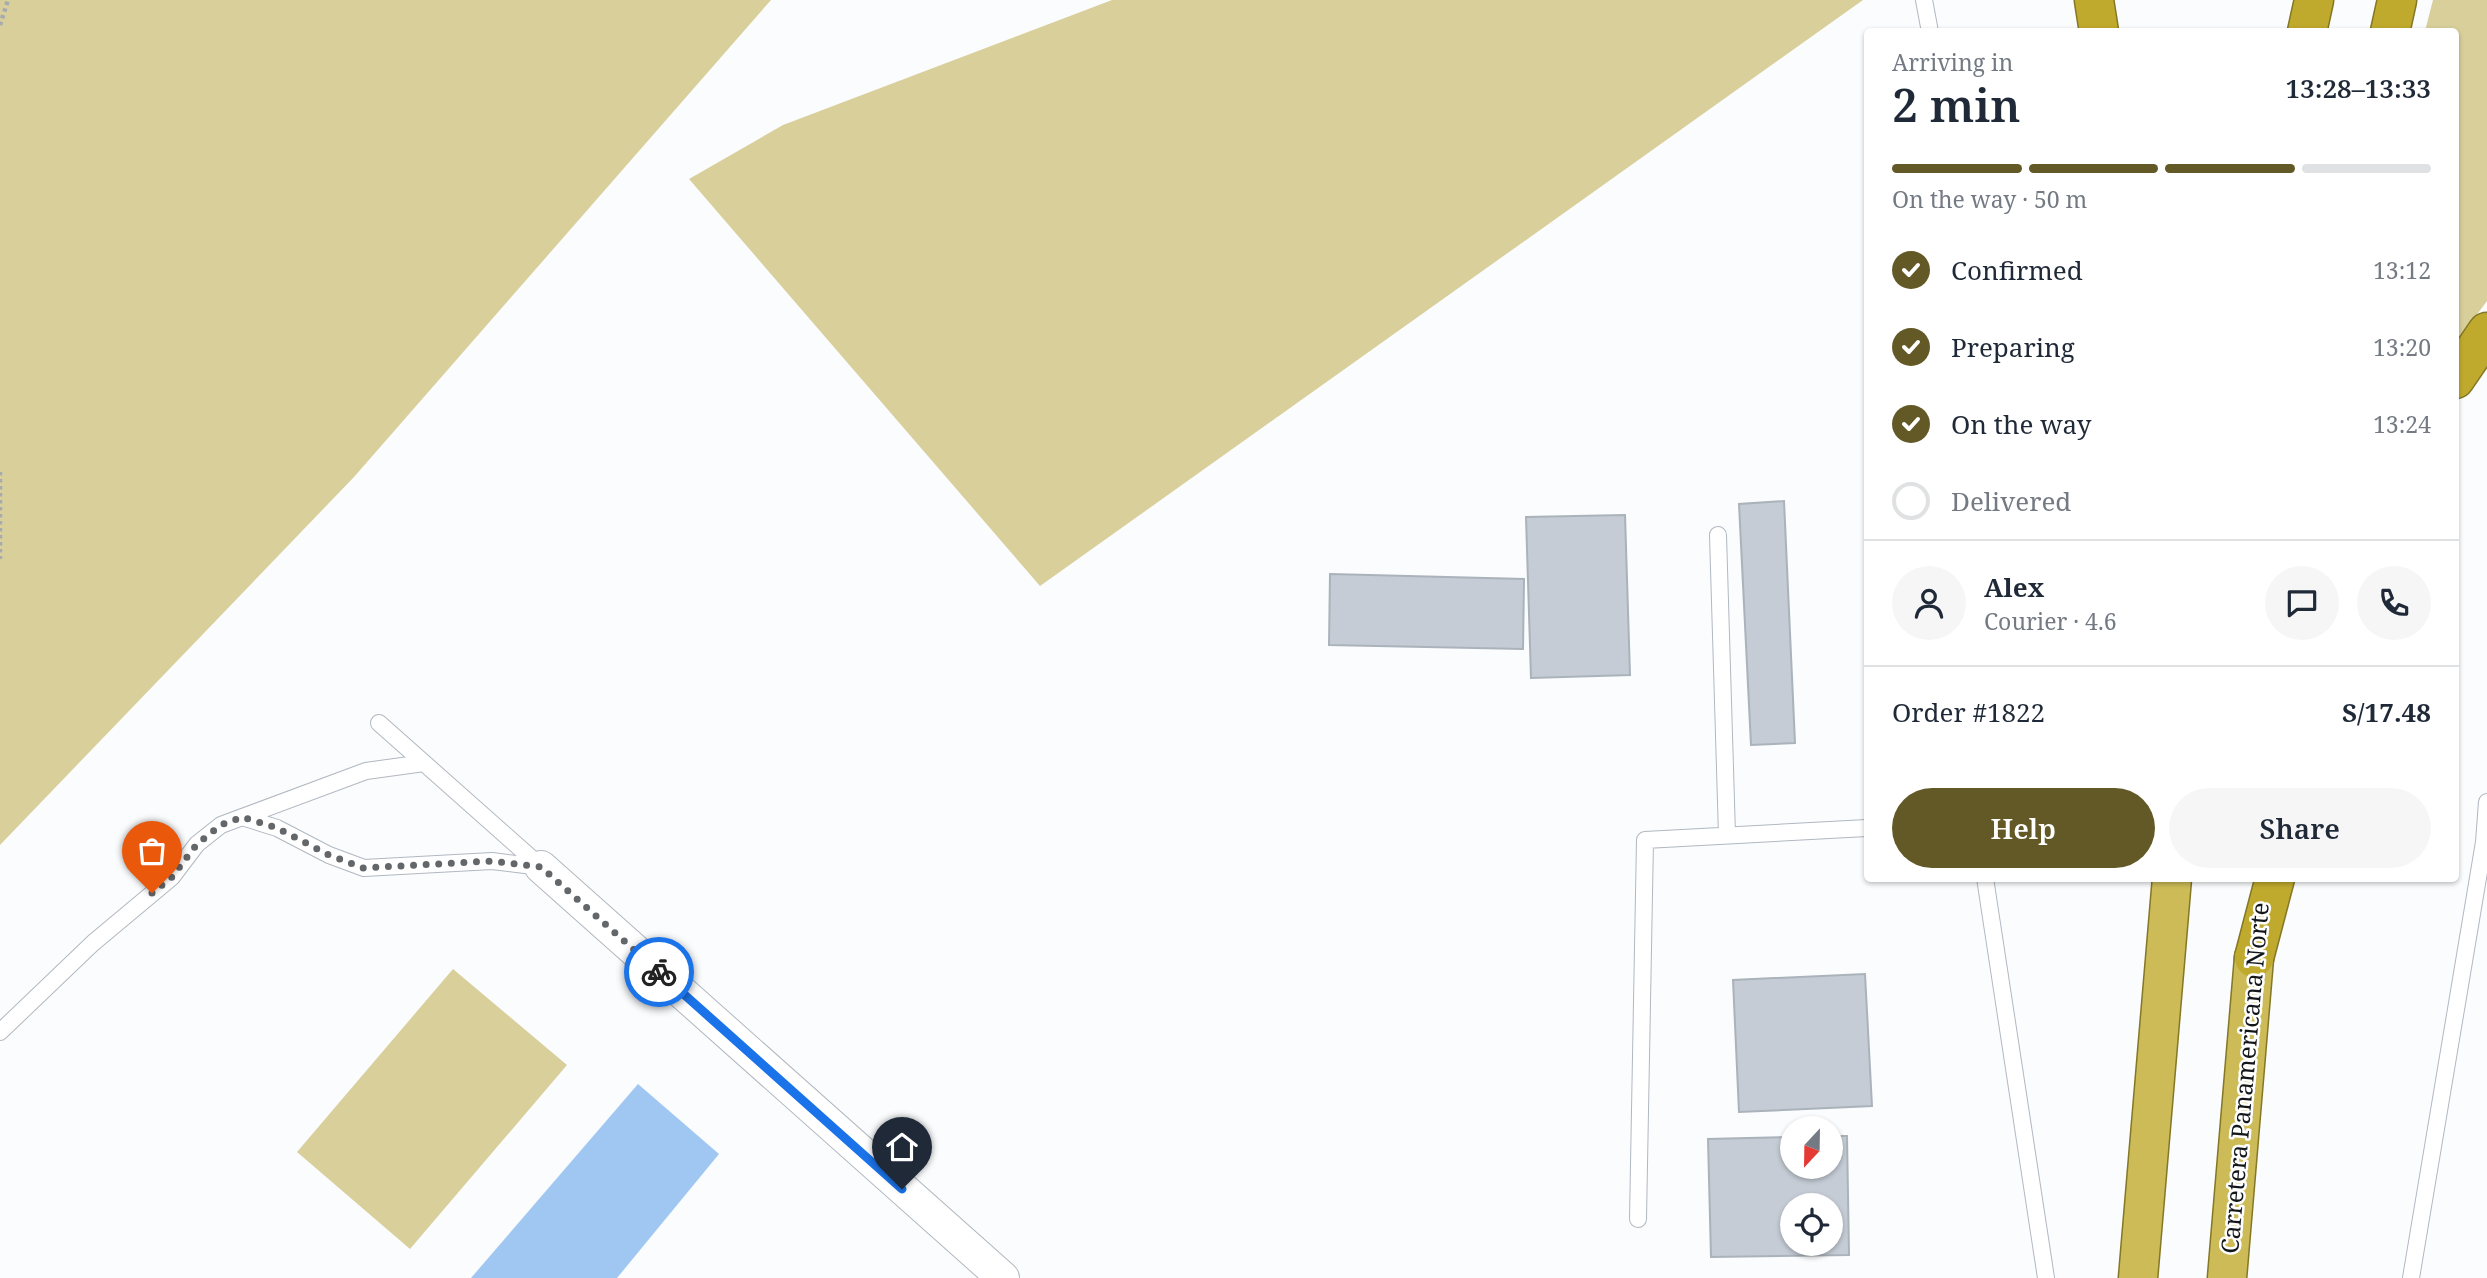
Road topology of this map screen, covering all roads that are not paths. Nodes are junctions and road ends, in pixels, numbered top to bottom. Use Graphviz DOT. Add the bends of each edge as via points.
graph roads {
  1 [pos="1924,0"];
  2 [pos="2094,0"];
  3 [pos="2314,0"];
  4 [pos="2397,0"];
  5 [pos="1929,28"];
  6 [pos="2098,28"];
  7 [pos="2308,28"];
  8 [pos="2391,28"];
  9 [pos="2487,332"];
  10 [pos="2459,373"];
  11 [pos="1718,535"];
  12 [pos="379,723"];
  13 [pos="424,763"];
  14 [pos="2487,802"];
  15 [pos="242,817"];
  16 [pos="1864,828"];
  17 [pos="1727,835"];
  18 [pos="541,867"];
  19 [pos="1985,882"];
  20 [pos="2172,882"];
  21 [pos="2262,882"];
  22 [pos="2274,882"];
  23 [pos="2254,958"];
  24 [pos="0,1032"];
  25 [pos="1638,1219"];
  26 [pos="1003,1278"];
  27 [pos="2046,1278"];
  28 [pos="2138,1278"];
  29 [pos="2227,1278"];
  30 [pos="2412,1278"];
  1 -- 5 [label="lane"];
  2 -- 6 [label="highway"];
  3 -- 7 [label="highway"];
  4 -- 8 [label="highway"];
  9 -- 10 [label="highway"];
  11 -- 17 [label="lane"];
  12 -- 13 [label="lane"];
  13 -- 15 [label="lane" via="366,771"];
  13 -- 18 [label="lane"];
  14 -- 30 [label="lane"];
  15 -- 18 [label="lane" via="363,868 492,861"];
  15 -- 24 [label="lane" via="221,825 197,844 172,877 93,943"];
  16 -- 17 [label="lane"];
  17 -- 25 [label="lane" via="1645,840"];
  18 -- 26 [label="street"];
  19 -- 27 [label="lane"];
  20 -- 28 [label="highway"];
  21 -- 23 [label="highway, Carretera Panamericana Norte"];
  22 -- 23 [label="highway"];
  23 -- 29 [label="highway, Carretera Panamericana Norte"];
}
